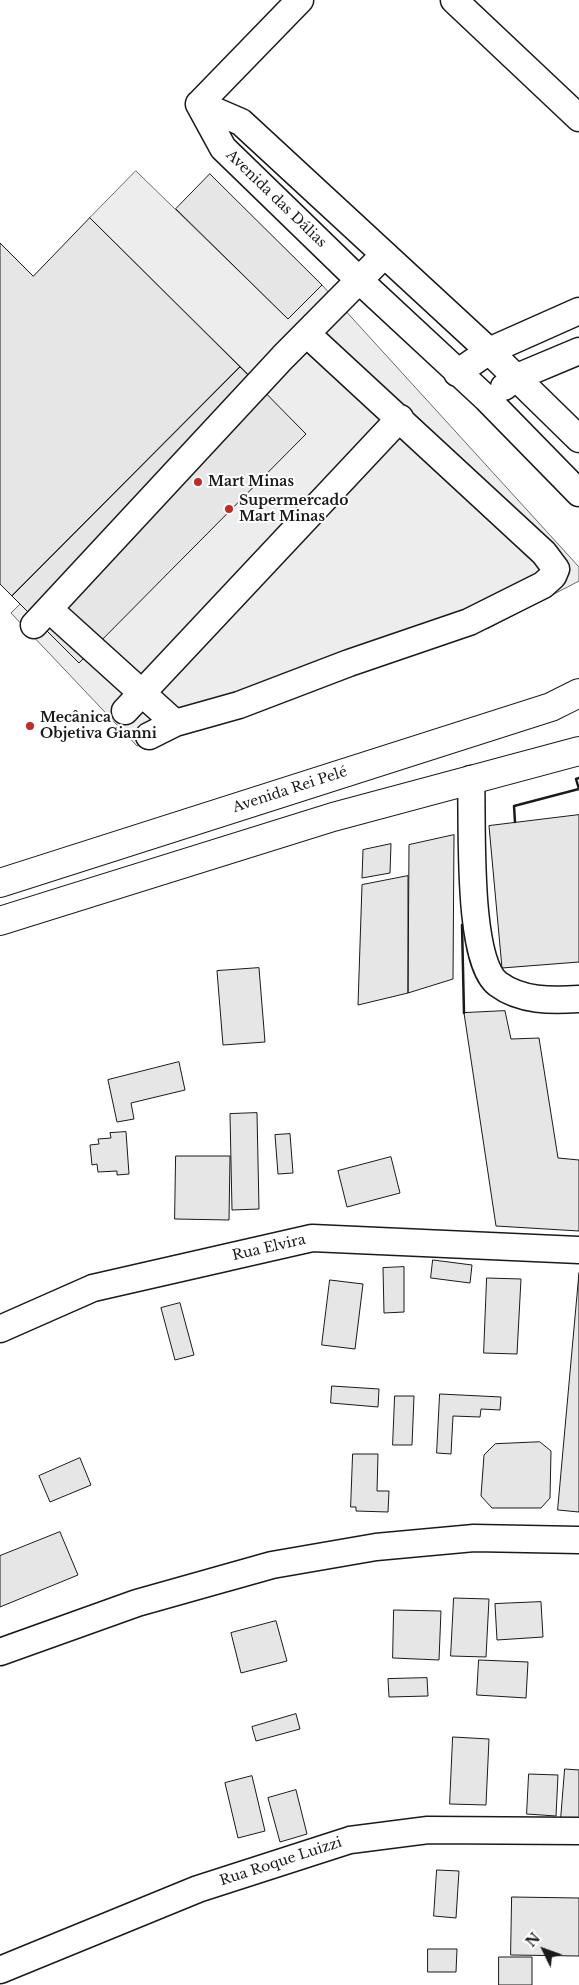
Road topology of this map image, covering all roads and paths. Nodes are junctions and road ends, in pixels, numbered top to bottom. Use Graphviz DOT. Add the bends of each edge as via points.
graph roads {
  1 [pos="300,0"];
  2 [pos="454,0"];
  3 [pos="199,104"];
  4 [pos="579,118"];
  5 [pos="384,255"];
  6 [pos="360,281"];
  7 [pos="579,311"];
  8 [pos="307,334"];
  9 [pos="489,351"];
  10 [pos="579,351"];
  11 [pos="458,373"];
  12 [pos="517,377"];
  13 [pos="487,399"];
  14 [pos="400,418"];
  15 [pos="579,439"];
  16 [pos="579,494"];
  17 [pos="579,692"];
  18 [pos="134,702"];
  19 [pos="175,723"];
  20 [pos="149,736"];
  21 [pos="579,751"];
  22 [pos="471,779"];
  23 [pos="0,882"];
  24 [pos="0,921"];
  25 [pos="579,999"];
  26 [pos="579,1250"];
  27 [pos="0,1329"];
  28 [pos="579,1540"];
  29 [pos="0,1652"];
  30 [pos="579,1831"];
  31 [pos="0,1970"];
  1 -- 3 [label="street"];
  2 -- 4 [label="street"];
  3 -- 5 [label="street" via="241,122"];
  3 -- 6 [label="street, Avenida das Dálias" via="223,148"];
  5 -- 6 [label="street"];
  5 -- 9 [label="street"];
  6 -- 8 [label="street"];
  6 -- 11 [label="street, Avenida das Dálias"];
  7 -- 9 [label="street"];
  8 -- 14 [label="street"];
  8 -- 18 [label="street" via="41,617"];
  9 -- 11 [label="street"];
  9 -- 12 [label="street"];
  10 -- 12 [label="street"];
  11 -- 13 [label="street, Avenida das Dálias"];
  12 -- 13 [label="street"];
  12 -- 15 [label="street"];
  13 -- 16 [label="street, Avenida das Dálias"];
  14 -- 18 [label="street"];
  14 -- 19 [label="street" via="544,553 556,569 553,576 520,598 468,622 239,705"];
  17 -- 23 [label="main road, Avenida Rei Pelé" via="542,710"];
  18 -- 19 [label="street"];
  19 -- 20 [label="street"];
  21 -- 22 [label="main road"];
  22 -- 24 [label="main road" via="333,817"];
  22 -- 25 [label="street" via="475,926 486,969 496,983 514,993 555,1001"];
  26 -- 27 [label="street, Rua Elvira" via="312,1238 93,1288"];
  28 -- 29 [label="street" via="474,1538 376,1547 272,1565 136,1603"];
  30 -- 31 [label="street, Rua Roque Luizzi" via="428,1830 350,1840 198,1889"];
}
